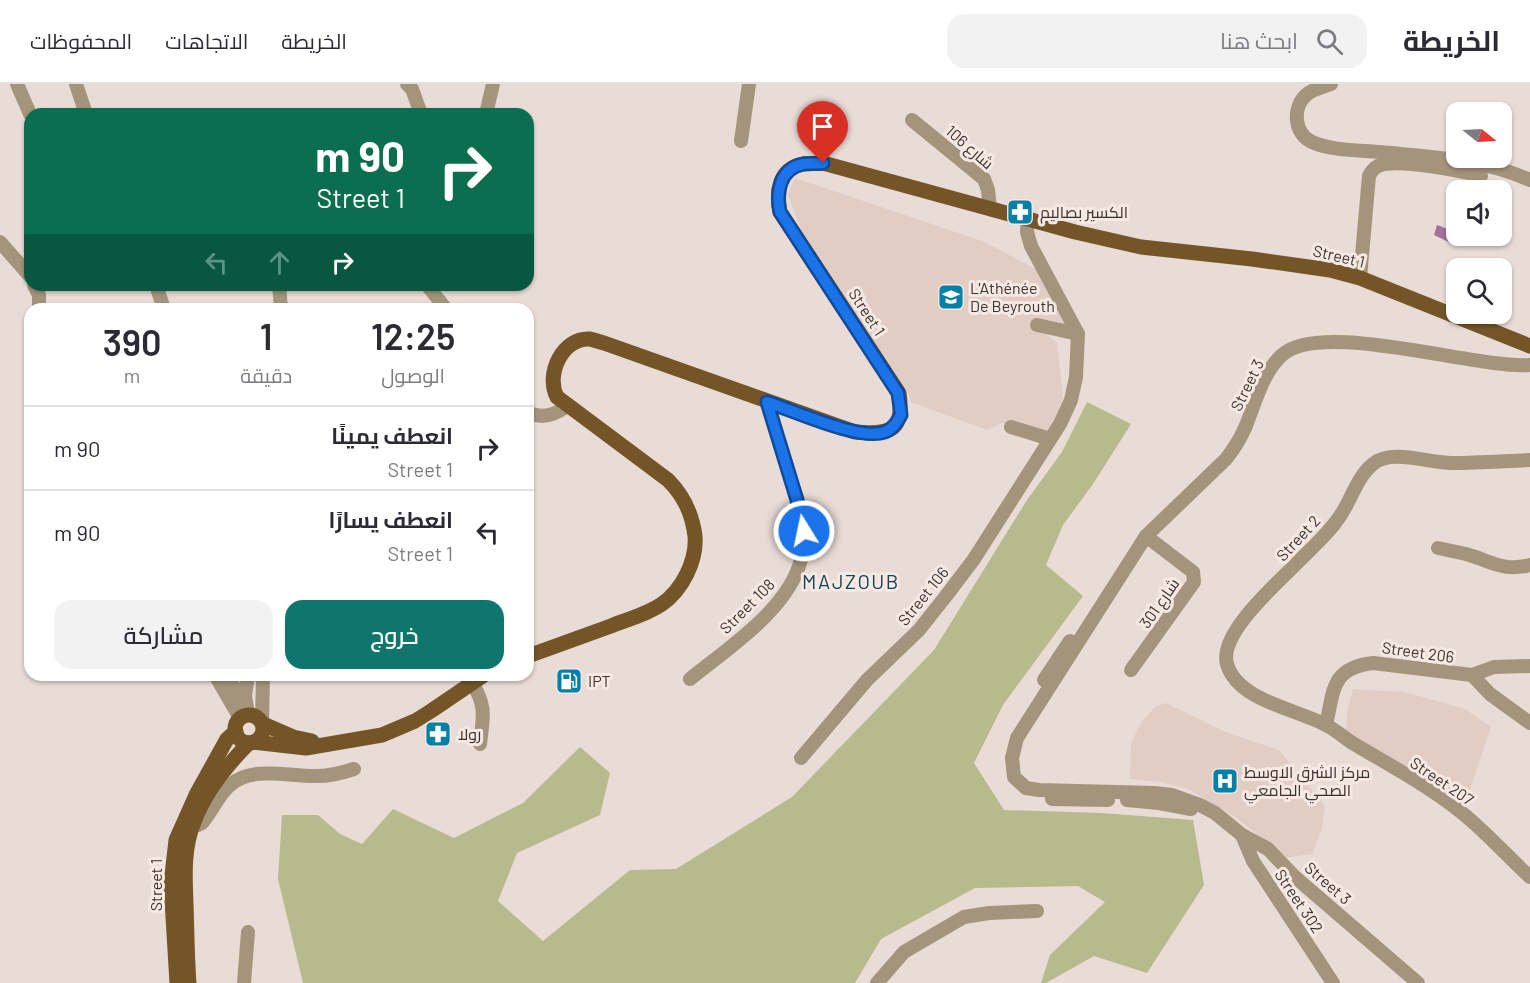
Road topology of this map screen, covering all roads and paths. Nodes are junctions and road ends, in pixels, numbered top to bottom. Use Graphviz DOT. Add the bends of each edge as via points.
graph roads {
  1 [pos="17,84"];
  2 [pos="76,84"];
  3 [pos="407,84"];
  4 [pos="493,84"];
  5 [pos="749,84"];
  6 [pos="1331,84"];
  7 [pos="27,108"];
  8 [pos="84,108"];
  9 [pos="419,108"];
  10 [pos="487,108"];
  11 [pos="912,120"];
  12 [pos="741,141"];
  13 [pos="1481,176"];
  14 [pos="1530,180"];
  15 [pos="990,208"];
  16 [pos="1028,218"];
  17 [pos="0,242"];
  18 [pos="24,269"];
  19 [pos="1360,278"];
  20 [pos="432,291"];
  21 [pos="441,303"];
  22 [pos="1037,325"];
  23 [pos="1078,334"];
  24 [pos="1530,346"];
  25 [pos="1530,365"];
  26 [pos="767,402"];
  27 [pos="567,406"];
  28 [pos="534,415"];
  29 [pos="1011,427"];
  30 [pos="1050,439"];
  31 [pos="1530,460"];
  32 [pos="1146,536"];
  33 [pos="1438,548"];
  34 [pos="1530,565"];
  35 [pos="534,654"];
  36 [pos="1530,666"];
  37 [pos="1131,670"];
  38 [pos="1472,675"];
  39 [pos="690,679"];
  40 [pos="219,681"];
  41 [pos="230,681"];
  42 [pos="247,681"];
  43 [pos="263,681"];
  44 [pos="475,681"];
  45 [pos="478,681"];
  46 [pos="242,720"];
  47 [pos="1530,723"];
  48 [pos="262,724"];
  49 [pos="1326,725"];
  50 [pos="251,743"];
  51 [pos="480,744"];
  52 [pos="323,745"];
  53 [pos="801,758"];
  54 [pos="354,769"];
  55 [pos="188,822"];
  56 [pos="1242,835"];
  57 [pos="1530,877"];
  58 [pos="1037,911"];
  59 [pos="248,932"];
  60 [pos="177,983"];
  61 [pos="189,983"];
  62 [pos="244,983"];
  63 [pos="877,983"];
  64 [pos="1333,983"];
  65 [pos="1418,983"];
  1 -- 7 [label="street"];
  2 -- 8 [label="street"];
  3 -- 9 [label="street"];
  4 -- 10 [label="street"];
  5 -- 12 [label="street"];
  6 -- 14 [label="street" via="1305,95 1297,113 1301,135 1310,141 1463,160"];
  11 -- 15 [label="street, شارع 106" via="984,179"];
  13 -- 19 [label="street" via="1428,166 1388,164 1373,170 1368,182"];
  15 -- 16 [label="main road, Street 1"];
  15 -- 26 [label="main road, Street 1" via="823,163 793,168 782,179 777,193 780,212 898,393 901,415 891,429 874,434 855,432"];
  16 -- 19 [label="main road, Street 1" via="1141,247 1330,270"];
  16 -- 23 [label="street" via="1031,246"];
  17 -- 18 [label="street"];
  19 -- 24 [label="main road, Street 1"];
  20 -- 21 [label="street"];
  22 -- 23 [label="street"];
  23 -- 30 [label="street" via="1078,366 1071,400"];
  25 -- 32 [label="street, Street 3" via="1362,343 1316,342 1290,349 1266,378 1237,445"];
  26 -- 27 [label="main road, Street 1" via="588,339 564,351 552,374 554,390"];
  26 -- 39 [label="street, Street 108" via="801,513 804,531 800,560 777,604"];
  27 -- 28 [label="street" via="543,417"];
  27 -- 35 [label="main road, Street 1" via="680,492 693,524 693,561 662,604"];
  29 -- 30 [label="street"];
  30 -- 53 [label="street, Street 106" via="946,596"];
  31 -- 49 [label="street, Street 2" via="1450,464 1398,457 1375,462 1324,537 1239,623 1227,658 1235,679 1265,700"];
  32 -- 37 [label="street, شارع 301" via="1195,576"];
  32 -- 56 [label="street, Street 3" via="1108,595 1057,658 1021,717 1006,750 1007,775 1013,786 1032,797 1159,803 1215,813"];
  33 -- 34 [label="street" via="1503,567"];
  36 -- 38 [label="street" via="1494,667"];
  38 -- 47 [label="street, Street 206" via="1490,694"];
  38 -- 49 [label="street, Street 206" via="1356,664 1335,684"];
  40 -- 46 [label="street"];
  41 -- 46 [label="street" via="236,690"];
  42 -- 46 [label="street"];
  43 -- 48 [label="street"];
  44 -- 52 [label="main road" via="397,729"];
  45 -- 51 [label="street" via="484,708"];
  46 -- 48 [label="main road" via="256,716"];
  46 -- 50 [label="main road" via="240,739"];
  46 -- 55 [label="main road, Street 1" via="228,739"];
  48 -- 50 [label="main road" via="263,734"];
  48 -- 52 [label="main road"];
  49 -- 57 [label="street, Street 207" via="1460,811"];
  50 -- 52 [label="main road" via="300,748"];
  50 -- 55 [label="main road, Street 1"];
  54 -- 55 [label="street" via="318,776 269,773 241,779 226,789 202,823"];
  55 -- 60 [label="main road, Street 1" via="176,840 172,869"];
  55 -- 61 [label="main road, Street 1" via="184,874"];
  56 -- 64 [label="street, Street 302" via="1253,861"];
  56 -- 65 [label="street, Street 3" via="1268,849"];
  58 -- 63 [label="street" via="964,917 904,952"];
  59 -- 62 [label="street"];
}
